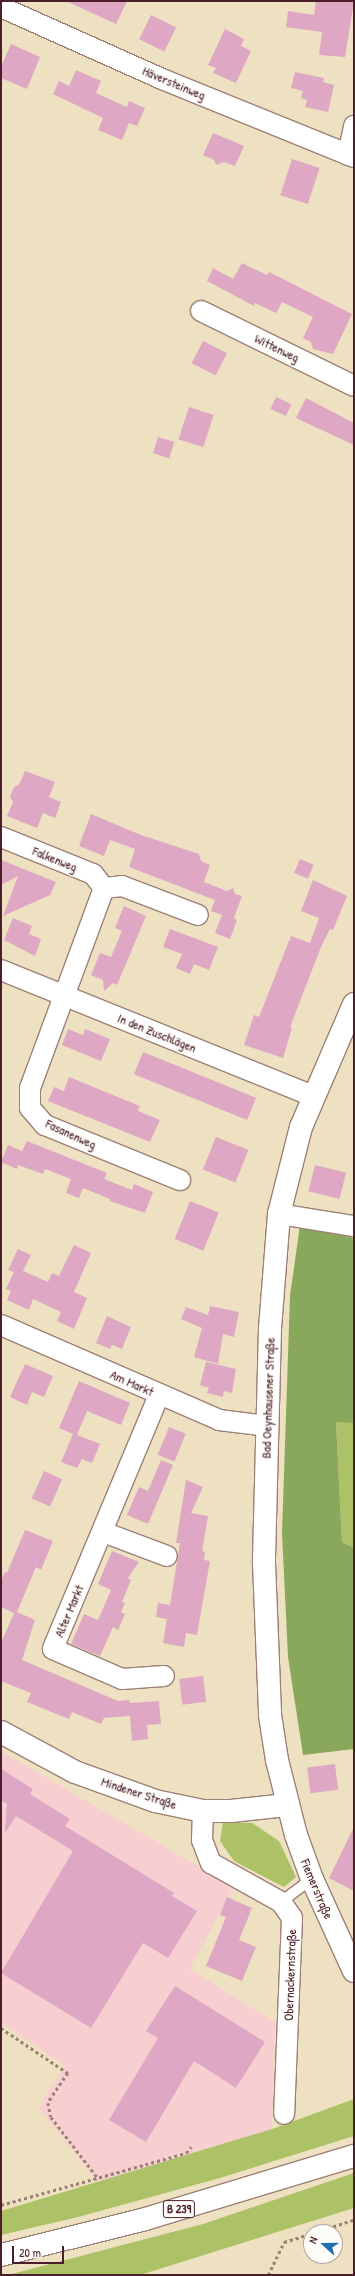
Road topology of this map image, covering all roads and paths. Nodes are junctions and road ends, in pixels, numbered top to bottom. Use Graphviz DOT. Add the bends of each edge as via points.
graph roads {
  1 [pos="7,6"];
  2 [pos="354,126"];
  3 [pos="351,156"];
  4 [pos="201,311"];
  5 [pos="354,386"];
  6 [pos="1,837"];
  7 [pos="104,888"];
  8 [pos="198,915"];
  9 [pos="1,970"];
  10 [pos="65,997"];
  11 [pos="354,1004"];
  12 [pos="313,1096"];
  13 [pos="180,1180"];
  14 [pos="279,1214"];
  15 [pos="354,1226"];
  16 [pos="1,1325"];
  17 [pos="159,1395"];
  18 [pos="267,1426"];
  19 [pos="103,1532"];
  20 [pos="167,1556"];
  21 [pos="164,1676"];
  22 [pos="1,1732"];
  23 [pos="287,1805"];
  24 [pos="203,1811"];
  25 [pos="312,1879"];
  26 [pos="281,1902"];
  27 [pos="354,1971"];
  28 [pos="1,2028"];
  29 [pos="284,2114"];
  30 [pos="191,2147"];
  31 [pos="354,2156"];
  32 [pos="97,2177"];
  33 [pos="1,2205"];
  34 [pos="354,2220"];
  35 [pos="341,2224"];
  36 [pos="303,2236"];
  37 [pos="1,2255"];
  38 [pos="268,2275"];
  1 -- 3 [label="street, Häversteinweg" via="162,79"];
  2 -- 3 [label="street, Häversteinweg"];
  4 -- 5 [label="street, Wittenweg"];
  6 -- 7 [label="street, Falkenweg" via="93,874"];
  7 -- 8 [label="street" via="122,886"];
  7 -- 10 [label="street"];
  9 -- 10 [label="street, In den Zuschlägen"];
  10 -- 12 [label="street, In den Zuschlägen"];
  10 -- 13 [label="street, Fasanenweg" via="30,1088 30,1108 45,1125"];
  11 -- 12 [label="main road, Bad Oeynhausener Straße"];
  12 -- 14 [label="main road, Bad Oeynhausener Straße" via="292,1154"];
  14 -- 15 [label="street"];
  14 -- 18 [label="main road, Bad Oeynhausener Straße" via="270,1329"];
  16 -- 17 [label="street, Am Markt"];
  17 -- 18 [label="street, Am Markt" via="219,1420"];
  17 -- 19 [label="street, Alter Markt"];
  18 -- 23 [label="main road, Bad Oeynhausener Straße" via="264,1563 267,1657 275,1745"];
  19 -- 20 [label="street"];
  19 -- 21 [label="street, Alter Markt" via="53,1649 122,1679"];
  22 -- 24 [label="main road, Mindener Straße" via="69,1768 109,1785 155,1800"];
  23 -- 24 [label="main road, Mindener Straße"];
  23 -- 25 [label="main road, Fiemerstraße"];
  24 -- 26 [label="street, Obernackernstraße" via="202,1840 212,1863"];
  25 -- 26 [label="lane"];
  25 -- 27 [label="main road, Fiemerstraße"];
  26 -- 29 [label="street, Obernackernstraße" via="292,1918"];
  28 -- 32 [label="path" via="68,2073 48,2103 51,2117"];
  30 -- 32 [label="path" via="186,2153"];
  31 -- 37 [label="main road, B 239" via="144,2219"];
  32 -- 33 [label="path"];
  34 -- 35 [label="path"];
  36 -- 38 [label="path" via="284,2242"];
}
